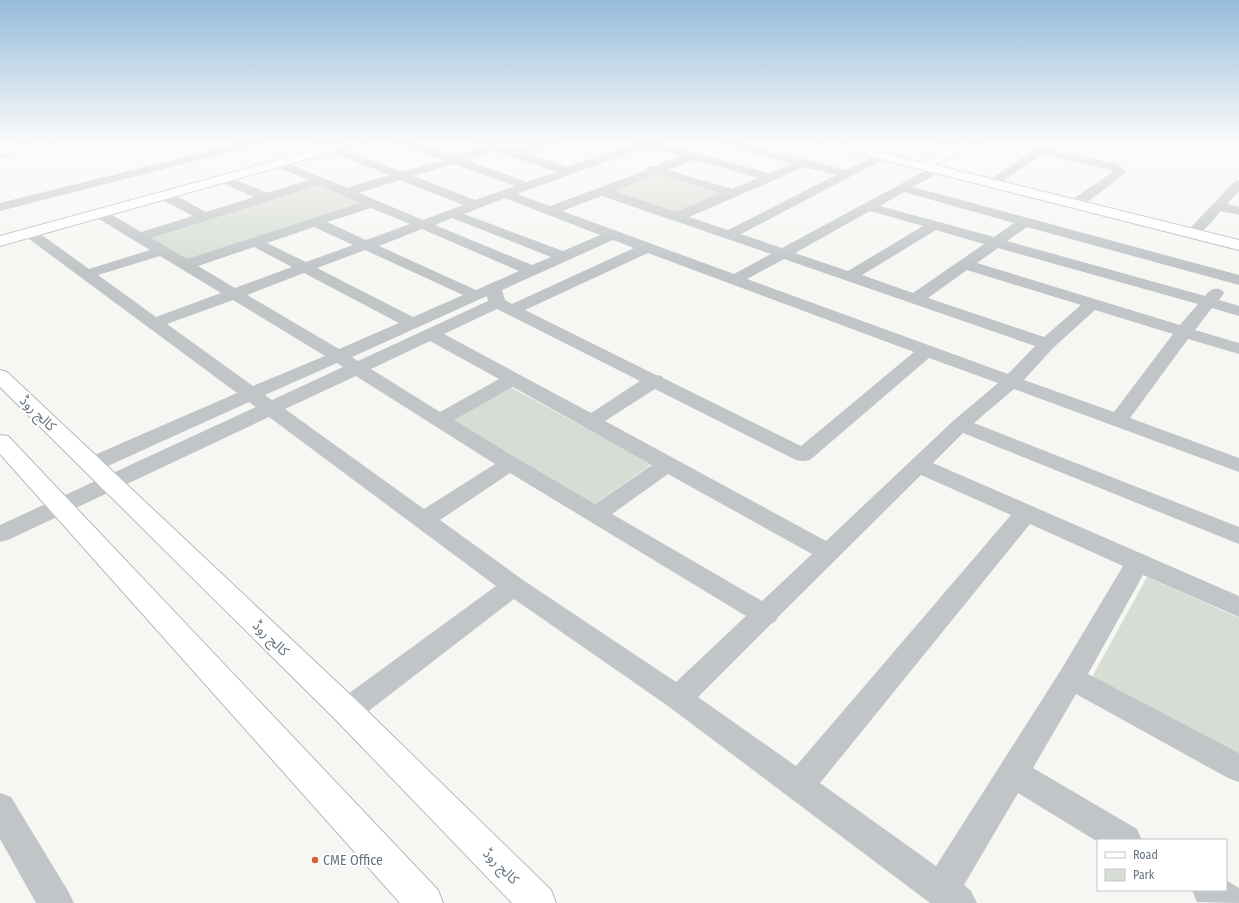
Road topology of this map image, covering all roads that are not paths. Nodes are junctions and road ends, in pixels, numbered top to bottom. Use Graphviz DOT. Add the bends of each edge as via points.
graph roads {
  1 [pos="90,184"];
  2 [pos="205,184"];
  3 [pos="235,184"];
  4 [pos="310,184"];
  5 [pos="328,184"];
  6 [pos="374,184"];
  7 [pos="422,184"];
  8 [pos="522,184"];
  9 [pos="532,184"];
  10 [pos="619,184"];
  11 [pos="703,184"];
  12 [pos="753,184"];
  13 [pos="828,184"];
  14 [pos="909,184"];
  15 [pos="1003,184"];
  16 [pos="1014,184"];
  17 [pos="1104,184"];
  18 [pos="527,186"];
  19 [pos="1238,187"];
  20 [pos="904,188"];
  21 [pos="601,191"];
  22 [pos="347,192"];
  23 [pos="733,193"];
  24 [pos="505,194"];
  25 [pos="164,195"];
  26 [pos="266,198"];
  27 [pos="1081,200"];
  28 [pos="372,203"];
  29 [pos="475,205"];
  30 [pos="1218,206"];
  31 [pos="0,207"];
  32 [pos="870,207"];
  33 [pos="550,210"];
  34 [pos="1239,211"];
  35 [pos="99,213"];
  36 [pos="453,214"];
  37 [pos="206,217"];
  38 [pos="678,217"];
  39 [pos="315,222"];
  40 [pos="1025,222"];
  41 [pos="423,225"];
  42 [pos="935,225"];
  43 [pos="1197,229"];
  44 [pos="30,233"];
  45 [pos="612,235"];
  46 [pos="729,235"];
  47 [pos="139,238"];
  48 [pos="1239,239"];
  49 [pos="0,241"];
  50 [pos="255,242"];
  51 [pos="997,242"];
  52 [pos="1239,245"];
  53 [pos="366,246"];
  54 [pos="647,248"];
  55 [pos="161,251"];
  56 [pos="784,253"];
  57 [pos="564,257"];
  58 [pos="965,264"];
  59 [pos="185,265"];
  60 [pos="305,268"];
  61 [pos="532,271"];
  62 [pos="87,274"];
  63 [pos="1236,274"];
  64 [pos="850,276"];
  65 [pos="735,280"];
  66 [pos="234,294"];
  67 [pos="475,295"];
  68 [pos="915,299"];
  69 [pos="501,300"];
  70 [pos="1208,303"];
  71 [pos="1092,304"];
  72 [pos="1239,311"];
  73 [pos="155,323"];
  74 [pos="413,324"];
  75 [pos="1184,332"];
  76 [pos="431,334"];
  77 [pos="1047,344"];
  78 [pos="1239,349"];
  79 [pos="928,350"];
  80 [pos="338,356"];
  81 [pos="357,368"];
  82 [pos="0,376"];
  83 [pos="513,379"];
  84 [pos="655,380"];
  85 [pos="1011,382"];
  86 [pos="252,394"];
  87 [pos="271,408"];
  88 [pos="440,420"];
  89 [pos="1118,421"];
  90 [pos="591,422"];
  91 [pos="960,425"];
  92 [pos="0,441"];
  93 [pos="91,464"];
  94 [pos="510,464"];
  95 [pos="667,464"];
  96 [pos="918,465"];
  97 [pos="1239,465"];
  98 [pos="111,483"];
  99 [pos="59,506"];
  100 [pos="1026,513"];
  101 [pos="596,514"];
  102 [pos="424,520"];
  103 [pos="0,534"];
  104 [pos="1239,536"];
  105 [pos="827,552"];
  106 [pos="1137,563"];
  107 [pos="514,586"];
  108 [pos="1239,607"];
  109 [pos="766,615"];
  110 [pos="1071,678"];
  111 [pos="678,698"];
  112 [pos="347,711"];
  113 [pos="1239,768"];
  114 [pos="1013,773"];
  115 [pos="798,786"];
  116 [pos="0,808"];
  117 [pos="1123,839"];
  118 [pos="1211,891"];
  119 [pos="949,898"];
  120 [pos="56,903"];
  121 [pos="425,903"];
  122 [pos="538,903"];
  123 [pos="1231,903"];
  1 -- 31 [label="street"];
  2 -- 25 [label="main road"];
  3 -- 26 [label="street"];
  4 -- 26 [label="street"];
  5 -- 22 [label="street"];
  6 -- 22 [label="street"];
  7 -- 29 [label="street"];
  8 -- 18 [label="street"];
  9 -- 18 [label="street"];
  10 -- 21 [label="street"];
  11 -- 23 [label="street"];
  12 -- 23 [label="street"];
  13 -- 46 [label="street"];
  14 -- 20 [label="street"];
  15 -- 52 [label="main road"];
  16 -- 27 [label="main road"];
  17 -- 27 [label="street"];
  18 -- 24 [label="street"];
  19 -- 30 [label="street"];
  20 -- 32 [label="street"];
  20 -- 40 [label="street"];
  21 -- 33 [label="street"];
  21 -- 38 [label="street"];
  22 -- 28 [label="street"];
  23 -- 38 [label="street"];
  24 -- 29 [label="street"];
  24 -- 33 [label="street"];
  25 -- 35 [label="main road"];
  25 -- 37 [label="street"];
  26 -- 37 [label="street"];
  27 -- 43 [label="main road"];
  28 -- 39 [label="street"];
  28 -- 41 [label="street"];
  29 -- 36 [label="street"];
  30 -- 34 [label="street"];
  30 -- 43 [label="street"];
  32 -- 42 [label="street"];
  32 -- 56 [label="street"];
  33 -- 45 [label="street"];
  35 -- 44 [label="main road"];
  35 -- 47 [label="street"];
  36 -- 41 [label="street"];
  36 -- 57 [label="street"];
  37 -- 47 [label="street"];
  38 -- 46 [label="street"];
  39 -- 50 [label="street"];
  39 -- 53 [label="street"];
  40 -- 51 [label="street"];
  40 -- 63 [label="street"];
  41 -- 53 [label="street"];
  41 -- 61 [label="street"];
  42 -- 51 [label="street"];
  42 -- 64 [label="street"];
  43 -- 48 [label="main road"];
  44 -- 49 [label="main road"];
  44 -- 62 [label="street"];
  45 -- 54 [label="street"];
  45 -- 57 [label="street"];
  46 -- 56 [label="street"];
  47 -- 55 [label="street"];
  50 -- 59 [label="street"];
  50 -- 60 [label="street"];
  51 -- 58 [label="street"];
  51 -- 70 [label="street"];
  53 -- 60 [label="street"];
  53 -- 67 [label="street"];
  54 -- 65 [label="street"];
  54 -- 69 [label="street"];
  55 -- 59 [label="street"];
  55 -- 62 [label="street"];
  56 -- 64 [label="street"];
  56 -- 65 [label="street"];
  57 -- 61 [label="street"];
  58 -- 68 [label="street"];
  58 -- 71 [label="street"];
  59 -- 66 [label="street"];
  60 -- 66 [label="street"];
  60 -- 74 [label="street"];
  61 -- 69 [label="street"];
  62 -- 73 [label="street"];
  63 -- 70 [label="street"];
  64 -- 68 [label="street"];
  65 -- 79 [label="street"];
  66 -- 73 [label="street"];
  66 -- 80 [label="street"];
  67 -- 69 [label="street"];
  67 -- 74 [label="street"];
  68 -- 77 [label="street"];
  69 -- 76 [label="street"];
  69 -- 84 [label="street"];
  70 -- 72 [label="street"];
  70 -- 75 [label="street"];
  71 -- 75 [label="street"];
  71 -- 77 [label="street"];
  73 -- 86 [label="street"];
  74 -- 80 [label="street"];
  75 -- 78 [label="street"];
  75 -- 89 [label="street"];
  76 -- 81 [label="street"];
  76 -- 83 [label="street"];
  77 -- 85 [label="street"];
  79 -- 84 [label="street" via="803,455"];
  79 -- 85 [label="street"];
  80 -- 81 [label="street"];
  80 -- 86 [label="street"];
  81 -- 87 [label="street"];
  81 -- 88 [label="street"];
  82 -- 93 [label="main road, کالج روڈ"];
  83 -- 88 [label="street"];
  83 -- 90 [label="street"];
  84 -- 90 [label="street"];
  85 -- 89 [label="street"];
  85 -- 91 [label="street"];
  86 -- 87 [label="street"];
  86 -- 93 [label="street"];
  87 -- 98 [label="street"];
  87 -- 102 [label="street"];
  88 -- 94 [label="street"];
  89 -- 97 [label="street"];
  90 -- 95 [label="street"];
  91 -- 96 [label="street"];
  91 -- 104 [label="street"];
  92 -- 99 [label="main road"];
  93 -- 98 [label="main road, کالج روڈ"];
  94 -- 101 [label="street"];
  94 -- 102 [label="street"];
  95 -- 101 [label="street"];
  95 -- 105 [label="street"];
  96 -- 100 [label="street"];
  96 -- 105 [label="street"];
  98 -- 99 [label="street"];
  98 -- 112 [label="main road, کالج روڈ"];
  99 -- 103 [label="street"];
  99 -- 121 [label="main road"];
  100 -- 106 [label="street"];
  100 -- 115 [label="street"];
  101 -- 109 [label="street"];
  102 -- 107 [label="street"];
  105 -- 109 [label="street"];
  106 -- 108 [label="street"];
  106 -- 110 [label="street"];
  107 -- 111 [label="street"];
  107 -- 112 [label="street"];
  109 -- 111 [label="street"];
  110 -- 113 [label="street"];
  110 -- 114 [label="street"];
  111 -- 115 [label="street"];
  112 -- 122 [label="main road, کالج روڈ"];
  114 -- 117 [label="street"];
  114 -- 119 [label="street"];
  115 -- 119 [label="street"];
  116 -- 120 [label="street"];
  118 -- 123 [label="street"];
}
